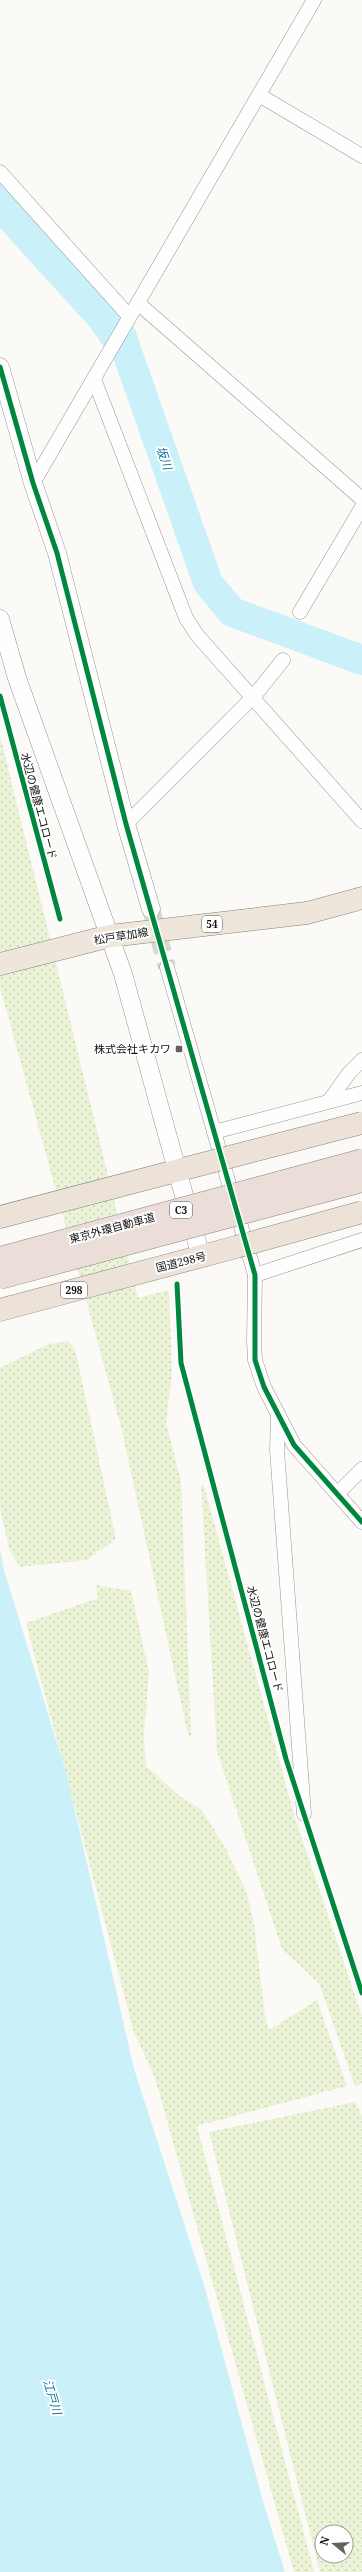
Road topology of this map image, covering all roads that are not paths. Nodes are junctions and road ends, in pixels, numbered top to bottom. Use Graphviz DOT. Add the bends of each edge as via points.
graph roads {
  1 [pos="314,0"];
  2 [pos="259,95"];
  3 [pos="361,154"];
  4 [pos="0,172"];
  5 [pos="138,303"];
  6 [pos="129,316"];
  7 [pos="0,367"];
  8 [pos="94,379"];
  9 [pos="33,483"];
  10 [pos="362,499"];
  11 [pos="362,507"];
  12 [pos="300,612"];
  13 [pos="0,618"];
  14 [pos="283,660"];
  15 [pos="254,696"];
  16 [pos="361,818"];
  17 [pos="126,824"];
  18 [pos="362,898"];
  19 [pos="151,909"];
  20 [pos="110,936"];
  21 [pos="0,964"];
  22 [pos="167,967"];
  23 [pos="362,1060"];
  24 [pos="362,1093"];
  25 [pos="329,1101"];
  26 [pos="362,1122"];
  27 [pos="214,1132"];
  28 [pos="362,1160"];
  29 [pos="177,1170"];
  30 [pos="362,1180"];
  31 [pos="362,1212"];
  32 [pos="0,1217"];
  33 [pos="362,1240"];
  34 [pos="201,1257"];
  35 [pos="0,1258"];
  36 [pos="255,1275"];
  37 [pos="0,1278"];
  38 [pos="0,1310"];
  39 [pos="278,1413"];
  40 [pos="362,1469"];
  41 [pos="337,1494"];
  42 [pos="362,1522"];
  43 [pos="304,1814"];
  1 -- 2 [label="street"];
  2 -- 3 [label="street"];
  2 -- 5 [label="street"];
  4 -- 6 [label="street"];
  5 -- 6 [label="street"];
  5 -- 10 [label="street"];
  6 -- 8 [label="street"];
  7 -- 9 [label="street"];
  8 -- 9 [label="street"];
  8 -- 15 [label="street" via="186,618 197,635"];
  9 -- 17 [label="street" via="56,553"];
  11 -- 12 [label="street"];
  13 -- 20 [label="street" via="30,716"];
  14 -- 15 [label="street"];
  15 -- 16 [label="street"];
  15 -- 17 [label="street"];
  17 -- 19 [label="street"];
  18 -- 20 [label="main road, 松戸草加線 / 54" via="307,913"];
  20 -- 21 [label="main road, 松戸草加線 / 54"];
  20 -- 29 [label="street" via="123,974"];
  22 -- 27 [label="street"];
  23 -- 25 [label="street"];
  24 -- 25 [label="street"];
  25 -- 27 [label="street"];
  26 -- 29 [label="highway, bridge"];
  27 -- 36 [label="street"];
  28 -- 35 [label="highway, 東京外環自動車道 / C3, bridge"];
  29 -- 32 [label="highway"];
  29 -- 34 [label="street"];
  30 -- 37 [label="highway, 東京外環自動車道 / C3, bridge"];
  31 -- 34 [label="highway, 国道298号 / 298, bridge"];
  33 -- 36 [label="street"];
  34 -- 38 [label="highway, 国道298号 / 298"];
  36 -- 39 [label="street" via="255,1360 264,1387"];
  39 -- 41 [label="street" via="294,1445"];
  39 -- 43 [label="street" via="277,1450"];
  40 -- 41 [label="street"];
  41 -- 42 [label="street"];
}
